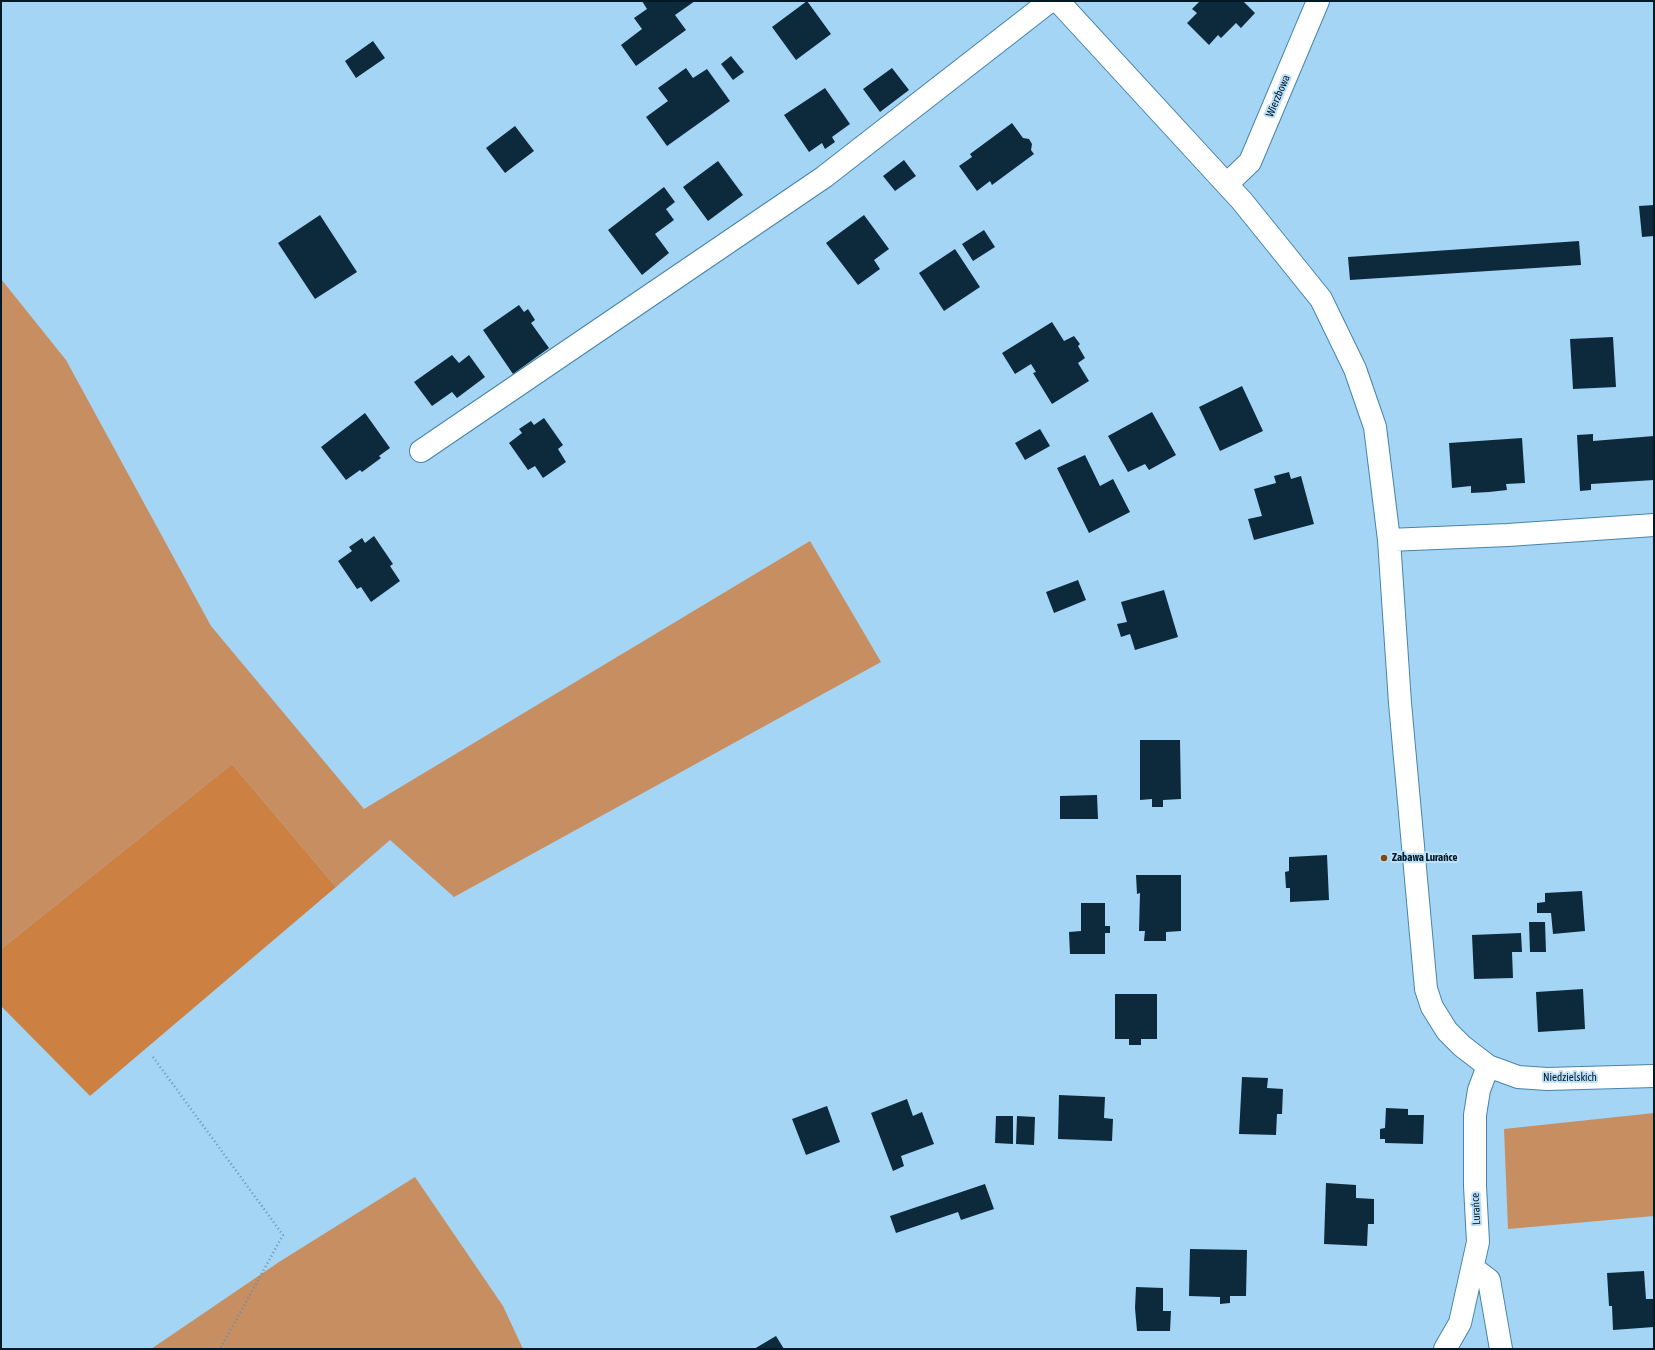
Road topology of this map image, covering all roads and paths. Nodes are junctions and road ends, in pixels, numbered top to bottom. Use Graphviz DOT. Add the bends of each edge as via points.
graph roads {
  1 [pos="1050,1"];
  2 [pos="1058,1"];
  3 [pos="1318,1"];
  4 [pos="1227,184"];
  5 [pos="421,451"];
  6 [pos="1654,525"];
  7 [pos="1389,540"];
  8 [pos="153,1057"];
  9 [pos="1488,1066"];
  10 [pos="1654,1076"];
  11 [pos="1473,1268"];
  12 [pos="220,1349"];
  13 [pos="1445,1349"];
  14 [pos="1501,1349"];
  1 -- 5 [label="street" via="824,177"];
  2 -- 4 [label="street, Niedzielskich"];
  3 -- 4 [label="street, Wierzbowa" via="1250,162"];
  4 -- 7 [label="street, Niedzielskich" via="1321,300 1355,369 1375,427"];
  6 -- 7 [label="street"];
  7 -- 9 [label="street, Niedzielskich" via="1401,710 1426,989 1432,1007 1447,1031"];
  8 -- 12 [label="path" via="283,1235"];
  9 -- 10 [label="street, Niedzielskich" via="1518,1077 1547,1079"];
  9 -- 11 [label="street, Lurańce" via="1479,1090 1475,1115 1478,1242"];
  11 -- 13 [label="street, Lurańce" via="1460,1323"];
  11 -- 14 [label="street" via="1489,1280"];
}
